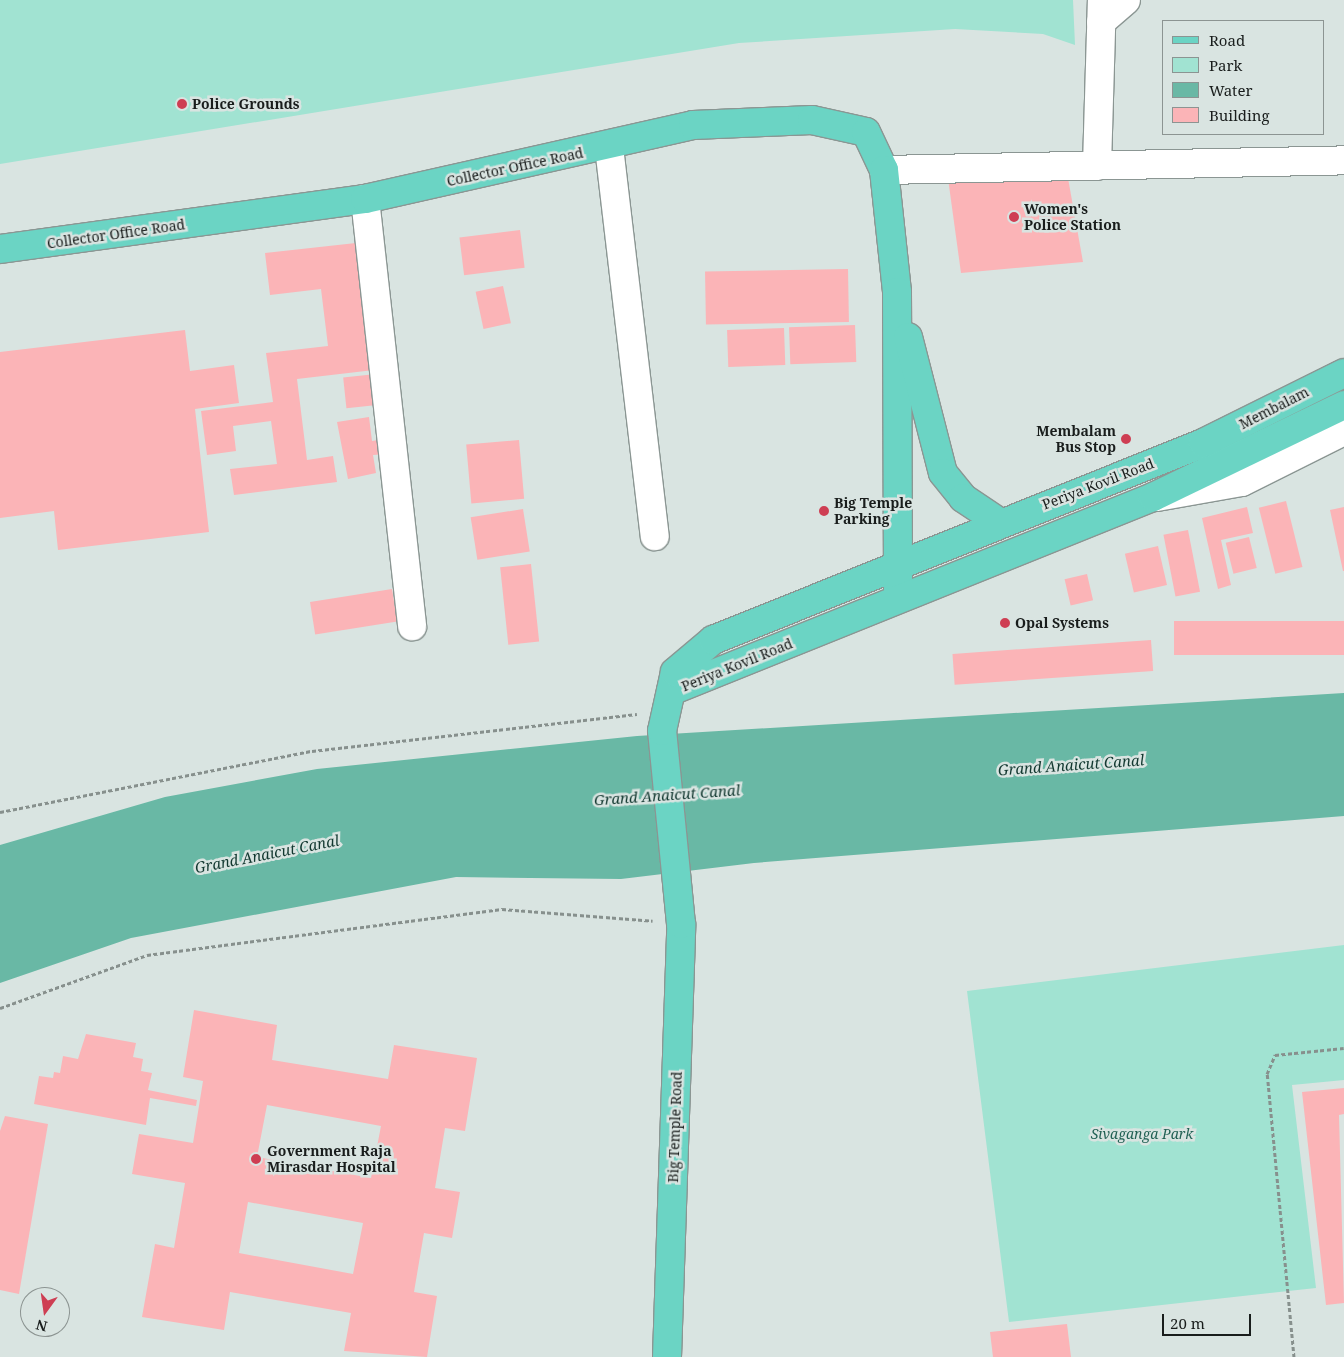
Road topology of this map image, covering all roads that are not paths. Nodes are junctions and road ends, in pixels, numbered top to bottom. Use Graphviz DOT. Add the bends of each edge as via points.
graph roads {
  1 [pos="1126,0"];
  2 [pos="1102,11"];
  3 [pos="609,147"];
  4 [pos="1344,160"];
  5 [pos="1097,166"];
  6 [pos="884,170"];
  7 [pos="366,199"];
  8 [pos="0,250"];
  9 [pos="897,292"];
  10 [pos="1344,372"];
  11 [pos="1344,405"];
  12 [pos="1344,431"];
  13 [pos="1203,443"];
  14 [pos="1217,469"];
  15 [pos="1153,498"];
  16 [pos="999,522"];
  17 [pos="655,536"];
  18 [pos="898,563"];
  19 [pos="898,598"];
  20 [pos="412,626"];
  21 [pos="666,711"];
  22 [pos="667,1357"];
  1 -- 2 [label="street"];
  2 -- 5 [label="street"];
  3 -- 6 [label="main road, Collector Office Road" via="693,126 812,120 866,132"];
  3 -- 7 [label="main road, Collector Office Road"];
  3 -- 17 [label="street"];
  4 -- 5 [label="street"];
  5 -- 6 [label="street"];
  6 -- 9 [label="main road, Collector Office Road"];
  7 -- 8 [label="main road, Collector Office Road"];
  7 -- 20 [label="street"];
  9 -- 16 [label="main road" via="943,473 963,498"];
  9 -- 18 [label="main road"];
  10 -- 13 [label="main road, Membalam"];
  11 -- 14 [label="main road, Membalam"];
  12 -- 15 [label="street" via="1242,482"];
  13 -- 16 [label="main road, Periya Kovil Road"];
  14 -- 15 [label="main road, Periya Kovil Road"];
  15 -- 19 [label="main road, Periya Kovil Road"];
  16 -- 18 [label="main road, Periya Kovil Road"];
  18 -- 19 [label="main road"];
  18 -- 21 [label="main road, Periya Kovil Road" via="713,640 676,672"];
  19 -- 21 [label="main road, Periya Kovil Road"];
  21 -- 22 [label="main road, Big Temple Road" via="680,911"];
}
